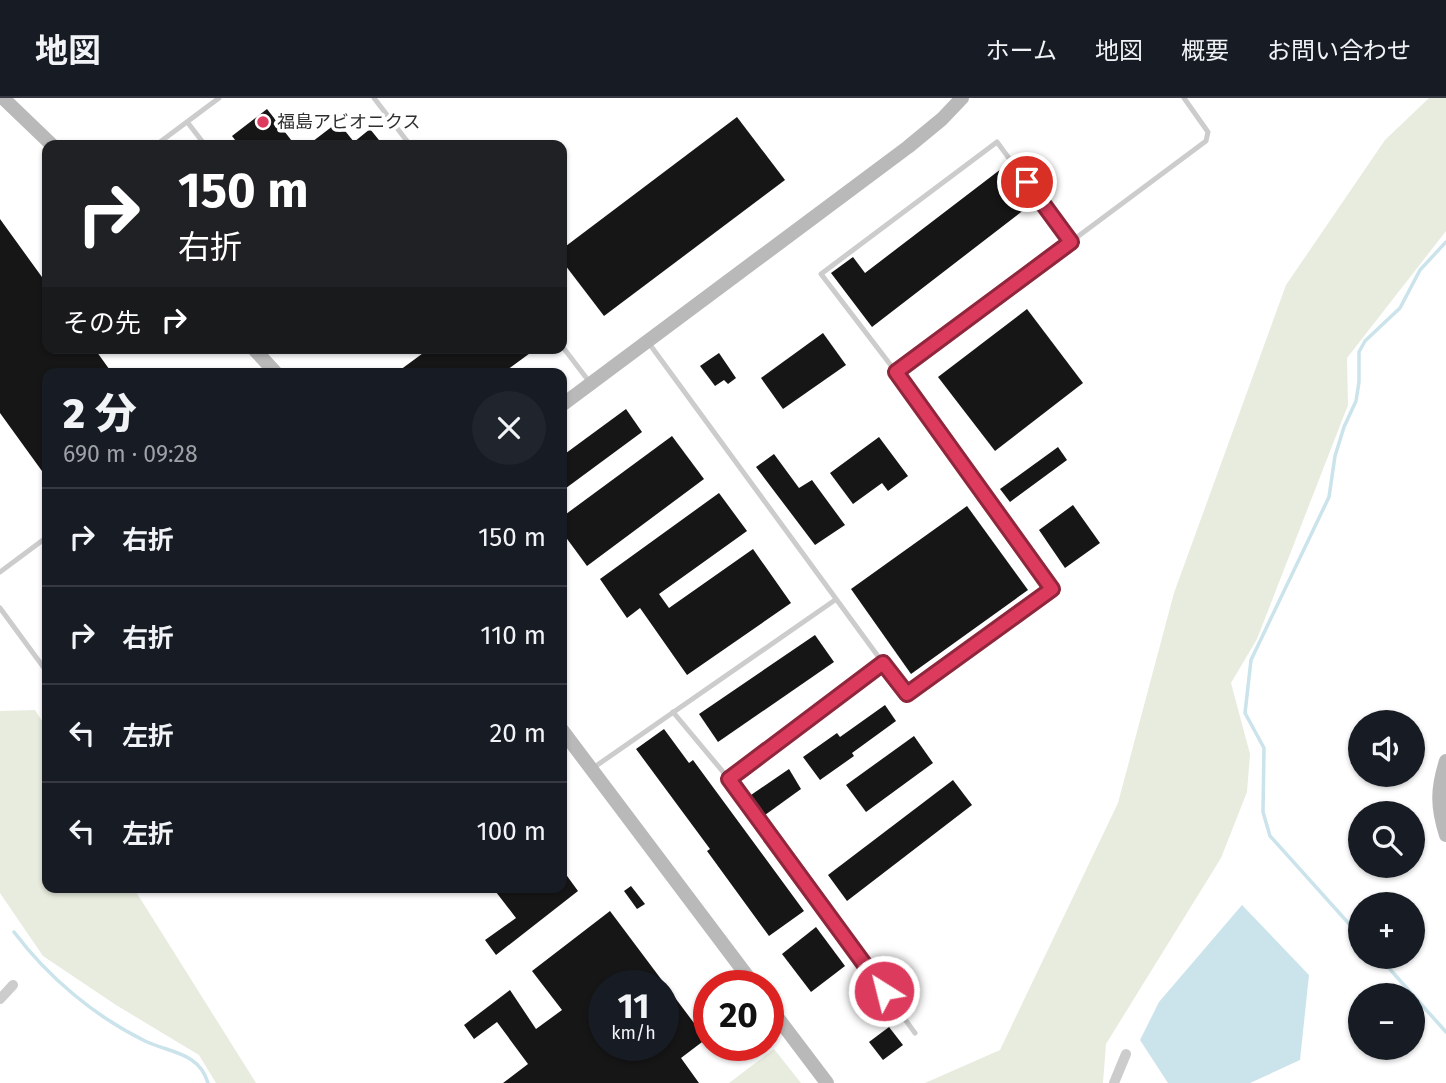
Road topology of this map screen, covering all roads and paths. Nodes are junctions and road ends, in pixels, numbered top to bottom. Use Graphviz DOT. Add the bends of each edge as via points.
graph roads {
  1 [pos="3,98"];
  2 [pos="219,98"];
  3 [pos="374,98"];
  4 [pos="962,98"];
  5 [pos="1184,98"];
  6 [pos="188,122"];
  7 [pos="47,140"];
  8 [pos="163,140"];
  9 [pos="201,140"];
  10 [pos="406,140"];
  11 [pos="1071,242"];
  12 [pos="648,342"];
  13 [pos="567,353"];
  14 [pos="258,354"];
  15 [pos="270,368"];
  16 [pos="896,372"];
  17 [pos="591,384"];
  18 [pos="567,401"];
  19 [pos="42,541"];
  20 [pos="0,572"];
  21 [pos="835,600"];
  22 [pos="0,608"];
  23 [pos="883,663"];
  24 [pos="42,665"];
  25 [pos="673,712"];
  26 [pos="567,737"];
  27 [pos="1446,761"];
  28 [pos="591,769"];
  29 [pos="729,779"];
  30 [pos="1442,794"];
  31 [pos="1446,835"];
  32 [pos="743,970"];
  33 [pos="13,985"];
  34 [pos="0,999"];
  35 [pos="784,1026"];
  36 [pos="915,1034"];
  37 [pos="1126,1054"];
  38 [pos="827,1083"];
  39 [pos="1114,1083"];
  1 -- 7 [label="street"];
  2 -- 6 [label="lane"];
  3 -- 10 [label="lane"];
  4 -- 12 [label="street" via="908,147"];
  5 -- 11 [label="lane" via="1208,132 1206,141"];
  6 -- 8 [label="lane"];
  6 -- 9 [label="lane"];
  11 -- 16 [label="lane"];
  11 -- 16 [label="lane" via="997,142 821,274"];
  12 -- 17 [label="street"];
  12 -- 21 [label="lane"];
  13 -- 17 [label="lane"];
  14 -- 15 [label="street"];
  16 -- 23 [label="lane" via="1052,589 907,694"];
  17 -- 18 [label="street"];
  19 -- 20 [label="lane"];
  21 -- 23 [label="lane"];
  21 -- 25 [label="lane"];
  22 -- 24 [label="lane"];
  23 -- 29 [label="lane"];
  25 -- 28 [label="lane"];
  25 -- 29 [label="lane"];
  26 -- 28 [label="street"];
  27 -- 30 [label="street"];
  28 -- 32 [label="street"];
  29 -- 36 [label="lane"];
  30 -- 31 [label="street" via="1439,811"];
  33 -- 34 [label="street"];
  35 -- 38 [label="street"];
  37 -- 39 [label="street"];
}
